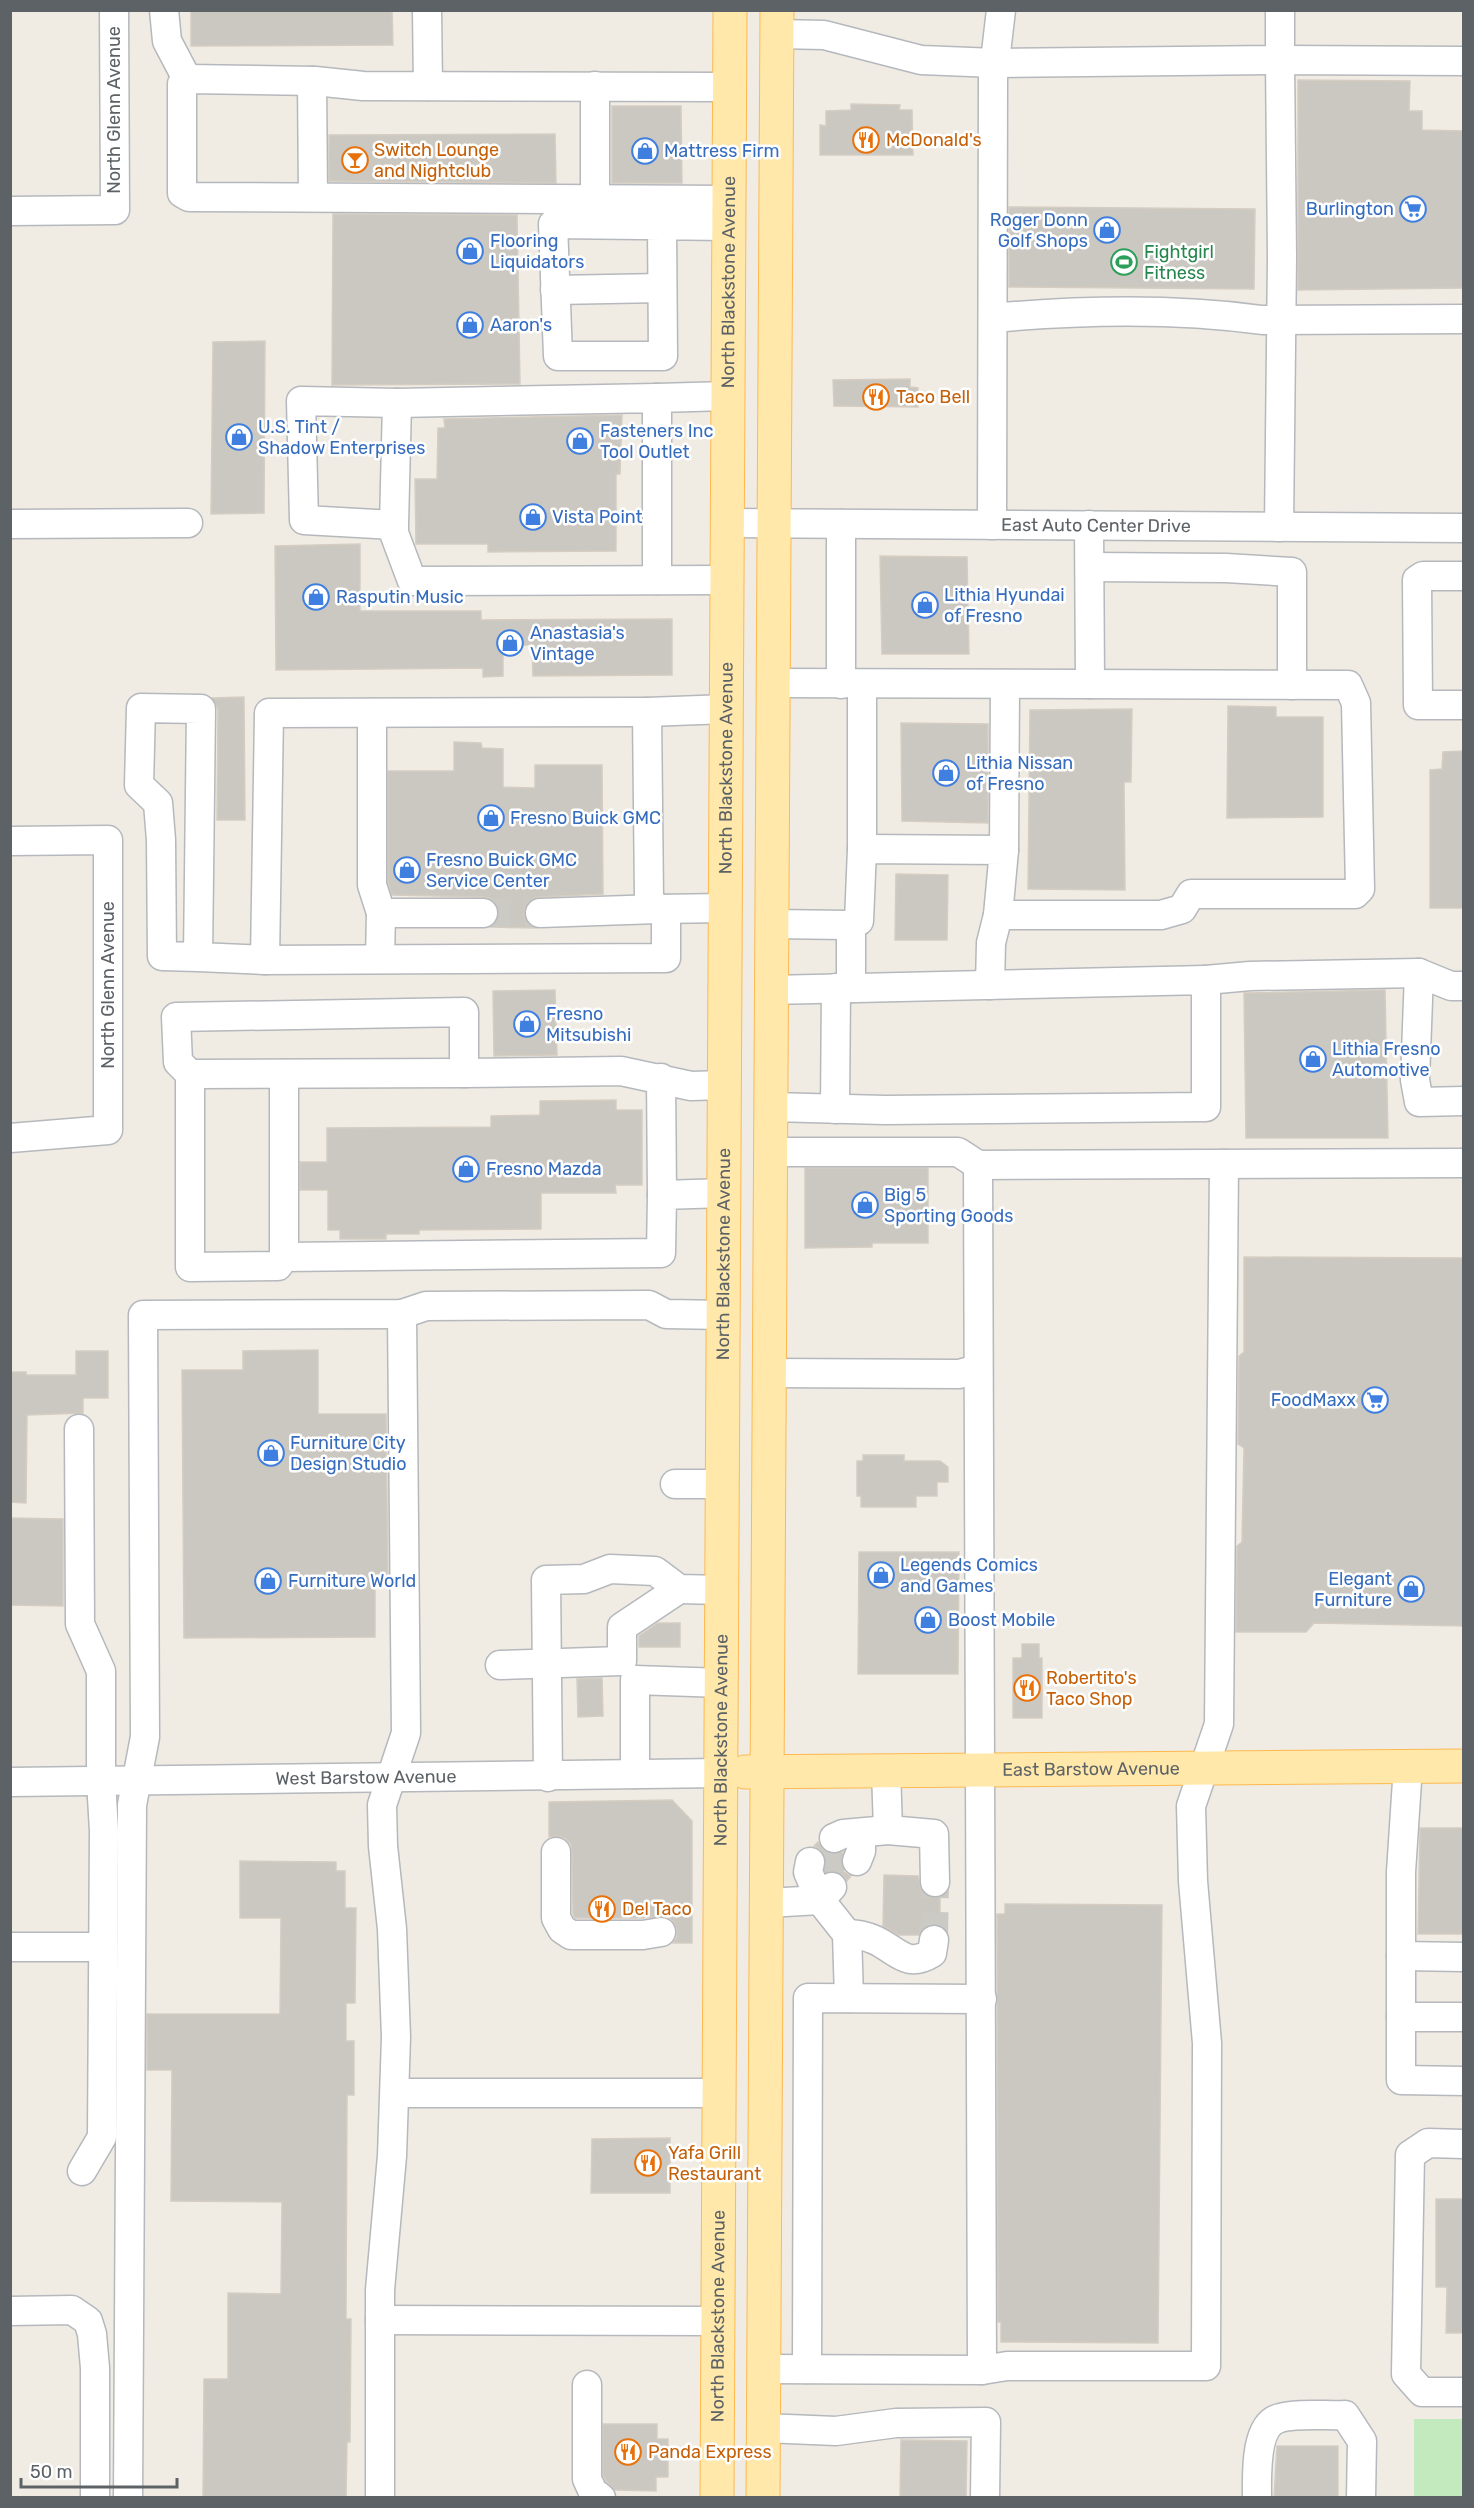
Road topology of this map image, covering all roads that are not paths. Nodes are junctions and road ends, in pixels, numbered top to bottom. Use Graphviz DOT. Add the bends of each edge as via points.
graph roads {
  1 [pos="114,10"];
  2 [pos="164,10"];
  3 [pos="427,10"];
  4 [pos="730,10"];
  5 [pos="1001,10"];
  6 [pos="1280,10"];
  7 [pos="771,18"];
  8 [pos="1280,60"];
  9 [pos="1464,61"];
  10 [pos="995,63"];
  11 [pos="187,79"];
  12 [pos="312,81"];
  13 [pos="428,86"];
  14 [pos="596,86"];
  15 [pos="730,87"];
  16 [pos="313,197"];
  17 [pos="595,199"];
  18 [pos="10,212"];
  19 [pos="729,213"];
  20 [pos="662,225"];
  21 [pos="662,288"];
  22 [pos="555,290"];
  23 [pos="993,318"];
  24 [pos="1464,319"];
  25 [pos="1280,320"];
  26 [pos="728,396"];
  27 [pos="657,398"];
  28 [pos="397,403"];
  29 [pos="188,523"];
  30 [pos="728,523"];
  31 [pos="774,523"];
  32 [pos="841,524"];
  33 [pos="10,525"];
  34 [pos="394,525"];
  35 [pos="992,525"];
  36 [pos="1089,525"];
  37 [pos="1286,527"];
  38 [pos="1464,528"];
  39 [pos="1090,567"];
  40 [pos="1292,572"];
  41 [pos="1464,576"];
  42 [pos="657,580"];
  43 [pos="728,580"];
  44 [pos="773,682"];
  45 [pos="852,684"];
  46 [pos="1005,684"];
  47 [pos="1090,684"];
  48 [pos="1292,685"];
  49 [pos="1464,705"];
  50 [pos="727,709"];
  51 [pos="647,712"];
  52 [pos="372,713"];
  53 [pos="10,841"];
  54 [pos="862,849"];
  55 [pos="1004,850"];
  56 [pos="726,908"];
  57 [pos="661,909"];
  58 [pos="381,912"];
  59 [pos="483,913"];
  60 [pos="540,913"];
  61 [pos="998,915"];
  62 [pos="772,924"];
  63 [pos="851,924"];
  64 [pos="198,957"];
  65 [pos="380,959"];
  66 [pos="265,960"];
  67 [pos="1419,973"];
  68 [pos="1206,981"];
  69 [pos="990,985"];
  70 [pos="1464,986"];
  71 [pos="843,988"];
  72 [pos="771,990"];
  73 [pos="464,1073"];
  74 [pos="190,1074"];
  75 [pos="285,1074"];
  76 [pos="661,1078"];
  77 [pos="725,1085"];
  78 [pos="1464,1101"];
  79 [pos="771,1107"];
  80 [pos="835,1109"];
  81 [pos="10,1138"];
  82 [pos="771,1152"];
  83 [pos="1464,1163"];
  84 [pos="1224,1164"];
  85 [pos="978,1165"];
  86 [pos="724,1193"];
  87 [pos="662,1194"];
  88 [pos="285,1257"];
  89 [pos="402,1314"];
  90 [pos="724,1314"];
  91 [pos="978,1369"];
  92 [pos="770,1374"];
  93 [pos="79,1429"];
  94 [pos="675,1484"];
  95 [pos="723,1484"];
  96 [pos="679,1589"];
  97 [pos="722,1590"];
  98 [pos="500,1665"];
  99 [pos="546,1665"];
  100 [pos="629,1671"];
  101 [pos="722,1683"];
  102 [pos="1408,1766"];
  103 [pos="1464,1766"];
  104 [pos="1205,1767"];
  105 [pos="981,1769"];
  106 [pos="886,1770"];
  107 [pos="768,1771"];
  108 [pos="721,1773"];
  109 [pos="635,1774"];
  110 [pos="548,1777"];
  111 [pos="391,1778"];
  112 [pos="101,1781"];
  113 [pos="137,1781"];
  114 [pos="10,1782"];
  115 [pos="556,1852"];
  116 [pos="935,1882"];
  117 [pos="767,1903"];
  118 [pos="661,1932"];
  119 [pos="847,1934"];
  120 [pos="934,1940"];
  121 [pos="10,1947"];
  122 [pos="103,1947"];
  123 [pos="1401,1956"];
  124 [pos="1464,1957"];
  125 [pos="849,1998"];
  126 [pos="982,1999"];
  127 [pos="1401,2017"];
  128 [pos="1464,2017"];
  129 [pos="766,2052"];
  130 [pos="807,2052"];
  131 [pos="1464,2081"];
  132 [pos="395,2093"];
  133 [pos="719,2093"];
  134 [pos="1464,2144"];
  135 [pos="82,2171"];
  136 [pos="10,2311"];
  137 [pos="380,2320"];
  138 [pos="718,2321"];
  139 [pos="764,2369"];
  140 [pos="807,2369"];
  141 [pos="982,2370"];
  142 [pos="586,2385"];
  143 [pos="1464,2392"];
  144 [pos="764,2428"];
  145 [pos="95,2498"];
  146 [pos="128,2498"];
  147 [pos="380,2498"];
  148 [pos="601,2498"];
  149 [pos="717,2498"];
  150 [pos="742,2498"];
  151 [pos="763,2498"];
  152 [pos="985,2498"];
  153 [pos="1257,2498"];
  154 [pos="1361,2498"];
  1 -- 18 [label="street, North Glenn Avenue" via="115,210"];
  2 -- 11 [label="street" via="167,41"];
  3 -- 13 [label="street"];
  4 -- 15 [label="main road, North Blackstone Avenue"];
  5 -- 10 [label="street"];
  6 -- 8 [label="street"];
  7 -- 10 [label="street" via="921,60"];
  7 -- 31 [label="main road"];
  8 -- 9 [label="street"];
  8 -- 10 [label="street"];
  8 -- 25 [label="street"];
  10 -- 23 [label="street"];
  11 -- 12 [label="street"];
  11 -- 16 [label="street" via="182,84 182,193 189,197"];
  12 -- 13 [label="street"];
  12 -- 16 [label="street"];
  13 -- 14 [label="street"];
  14 -- 15 [label="street"];
  14 -- 17 [label="street"];
  15 -- 19 [label="main road, North Blackstone Avenue"];
  16 -- 17 [label="street"];
  17 -- 19 [label="street"];
  19 -- 20 [label="street"];
  19 -- 26 [label="main road, North Blackstone Avenue"];
  20 -- 21 [label="street"];
  20 -- 22 [label="street" via="553,224"];
  21 -- 22 [label="street"];
  21 -- 22 [label="street" via="663,357 558,357"];
  23 -- 25 [label="street" via="1137,312"];
  23 -- 35 [label="street"];
  24 -- 25 [label="street"];
  25 -- 37 [label="street"];
  26 -- 27 [label="street"];
  26 -- 30 [label="main road, North Blackstone Avenue"];
  27 -- 28 [label="street"];
  27 -- 42 [label="street"];
  28 -- 34 [label="street"];
  28 -- 34 [label="street" via="302,401 304,520"];
  29 -- 33 [label="street"];
  30 -- 31 [label="street, East Auto Center Drive"];
  30 -- 43 [label="main road, North Blackstone Avenue"];
  31 -- 32 [label="street, East Auto Center Drive"];
  31 -- 44 [label="main road"];
  32 -- 35 [label="street, East Auto Center Drive"];
  32 -- 45 [label="street"];
  34 -- 42 [label="street" via="393,533 412,581"];
  35 -- 36 [label="street, East Auto Center Drive"];
  36 -- 37 [label="street, East Auto Center Drive"];
  36 -- 39 [label="street"];
  37 -- 38 [label="street, East Auto Center Drive"];
  37 -- 40 [label="street"];
  39 -- 40 [label="street"];
  39 -- 47 [label="street"];
  40 -- 48 [label="street"];
  41 -- 49 [label="street" via="1423,576 1417,580 1418,705"];
  42 -- 43 [label="street"];
  43 -- 50 [label="main road, North Blackstone Avenue"];
  44 -- 45 [label="street"];
  44 -- 62 [label="main road"];
  45 -- 46 [label="street"];
  45 -- 54 [label="street"];
  46 -- 47 [label="street"];
  46 -- 55 [label="street"];
  47 -- 48 [label="street"];
  48 -- 61 [label="street" via="1348,685 1356,703 1360,889 1354,894 1191,894 1182,909 1161,915"];
  50 -- 51 [label="street"];
  50 -- 56 [label="main road, North Blackstone Avenue"];
  51 -- 52 [label="street"];
  51 -- 57 [label="street" via="649,899"];
  52 -- 58 [label="street" via="372,885"];
  52 -- 66 [label="street" via="269,713"];
  53 -- 81 [label="street, North Glenn Avenue" via="108,840 108,1130"];
  54 -- 55 [label="street"];
  54 -- 63 [label="street" via="859,921"];
  55 -- 61 [label="street"];
  56 -- 57 [label="street"];
  56 -- 77 [label="main road, North Blackstone Avenue"];
  57 -- 60 [label="street"];
  57 -- 65 [label="street" via="666,958"];
  58 -- 59 [label="street"];
  58 -- 65 [label="street"];
  61 -- 69 [label="street" via="991,943"];
  62 -- 63 [label="street"];
  62 -- 72 [label="main road"];
  63 -- 71 [label="street"];
  64 -- 64 [label="street" via="201,709 141,708 139,784 158,803 162,956"];
  64 -- 66 [label="street"];
  65 -- 66 [label="street"];
  67 -- 68 [label="street" via="1250,976"];
  67 -- 70 [label="street" via="1451,986"];
  67 -- 78 [label="street" via="1415,1080 1419,1102"];
  68 -- 69 [label="street"];
  68 -- 80 [label="street" via="1206,1107"];
  69 -- 71 [label="street"];
  71 -- 72 [label="street"];
  71 -- 80 [label="street"];
  72 -- 79 [label="main road"];
  73 -- 74 [label="street" via="464,1012 176,1017 178,1062"];
  73 -- 75 [label="street"];
  73 -- 76 [label="street" via="621,1071"];
  74 -- 75 [label="street"];
  74 -- 88 [label="street" via="190,1267 278,1266"];
  75 -- 88 [label="street"];
  76 -- 77 [label="street" via="691,1086"];
  76 -- 87 [label="street"];
  77 -- 86 [label="main road, North Blackstone Avenue"];
  79 -- 80 [label="street"];
  79 -- 82 [label="main road"];
  82 -- 85 [label="street" via="958,1152"];
  82 -- 92 [label="main road"];
  83 -- 84 [label="street"];
  84 -- 85 [label="street"];
  84 -- 104 [label="street" via="1219,1724"];
  85 -- 91 [label="street"];
  86 -- 87 [label="street"];
  86 -- 90 [label="main road, North Blackstone Avenue"];
  87 -- 88 [label="street" via="661,1253"];
  89 -- 90 [label="street" via="426,1306 649,1305 666,1314"];
  89 -- 111 [label="street" via="405,1733"];
  89 -- 113 [label="street" via="143,1315 145,1737"];
  90 -- 95 [label="main road, North Blackstone Avenue"];
  91 -- 92 [label="street" via="959,1374"];
  91 -- 105 [label="street"];
  92 -- 107 [label="main road"];
  93 -- 112 [label="street" via="80,1624 101,1671"];
  94 -- 95 [label="street"];
  95 -- 97 [label="main road, North Blackstone Avenue"];
  96 -- 97 [label="street"];
  96 -- 99 [label="street" via="655,1571 610,1569 584,1579 546,1580"];
  96 -- 100 [label="street" via="622,1627"];
  97 -- 101 [label="main road, North Blackstone Avenue"];
  98 -- 99 [label="street"];
  99 -- 100 [label="street"];
  99 -- 110 [label="street"];
  100 -- 101 [label="street"];
  100 -- 109 [label="street"];
  101 -- 108 [label="main road, North Blackstone Avenue"];
  102 -- 103 [label="main road, East Barstow Avenue"];
  102 -- 104 [label="main road, East Barstow Avenue"];
  102 -- 123 [label="street" via="1401,1872"];
  104 -- 105 [label="main road, East Barstow Avenue"];
  104 -- 141 [label="street" via="1191,1806 1193,1881 1207,2043 1206,2366 1006,2366"];
  105 -- 106 [label="main road, East Barstow Avenue"];
  105 -- 126 [label="street"];
  106 -- 107 [label="main road, East Barstow Avenue"];
  106 -- 116 [label="street" via="857,1842 934,1834"];
  107 -- 108 [label="main road, East Barstow Avenue"];
  107 -- 117 [label="main road"];
  108 -- 109 [label="street, West Barstow Avenue"];
  108 -- 133 [label="main road, North Blackstone Avenue"];
  109 -- 110 [label="street, West Barstow Avenue"];
  110 -- 111 [label="street, West Barstow Avenue"];
  111 -- 113 [label="street, West Barstow Avenue"];
  111 -- 132 [label="street" via="382,1805 395,1983"];
  112 -- 113 [label="street, West Barstow Avenue"];
  112 -- 114 [label="street, West Barstow Avenue"];
  112 -- 122 [label="street"];
  113 -- 146 [label="street" via="132,1815"];
  115 -- 118 [label="street" via="556,1918 562,1929 571,1935"];
  117 -- 119 [label="street" via="819,1881"];
  117 -- 129 [label="main road"];
  119 -- 120 [label="street" via="877,1941 908,1959 923,1959 932,1953"];
  119 -- 125 [label="street"];
  121 -- 122 [label="street"];
  122 -- 135 [label="street" via="102,2137"];
  123 -- 124 [label="street"];
  123 -- 127 [label="street"];
  125 -- 126 [label="street"];
  125 -- 130 [label="street" via="808,1998"];
  126 -- 141 [label="street"];
  127 -- 128 [label="street"];
  127 -- 131 [label="street" via="1401,2080"];
  129 -- 130 [label="street"];
  129 -- 139 [label="main road"];
  130 -- 140 [label="street"];
  132 -- 133 [label="street"];
  132 -- 137 [label="street"];
  133 -- 138 [label="main road, North Blackstone Avenue"];
  134 -- 143 [label="street" via="1428,2143 1410,2155 1406,2374 1422,2392"];
  136 -- 145 [label="street" via="72,2310 88,2321 94,2368"];
  137 -- 138 [label="street"];
  137 -- 147 [label="street"];
  138 -- 149 [label="main road, North Blackstone Avenue"];
  138 -- 150 [label="main road" via="736,2340 743,2361"];
  139 -- 140 [label="street"];
  139 -- 144 [label="main road"];
  140 -- 141 [label="street"];
  142 -- 148 [label="street" via="587,2479"];
  144 -- 151 [label="main road"];
  144 -- 152 [label="street" via="836,2431 896,2423 986,2422"];
  153 -- 154 [label="street" via="1257,2464 1264,2429 1278,2418 1345,2415 1362,2441"];
}
